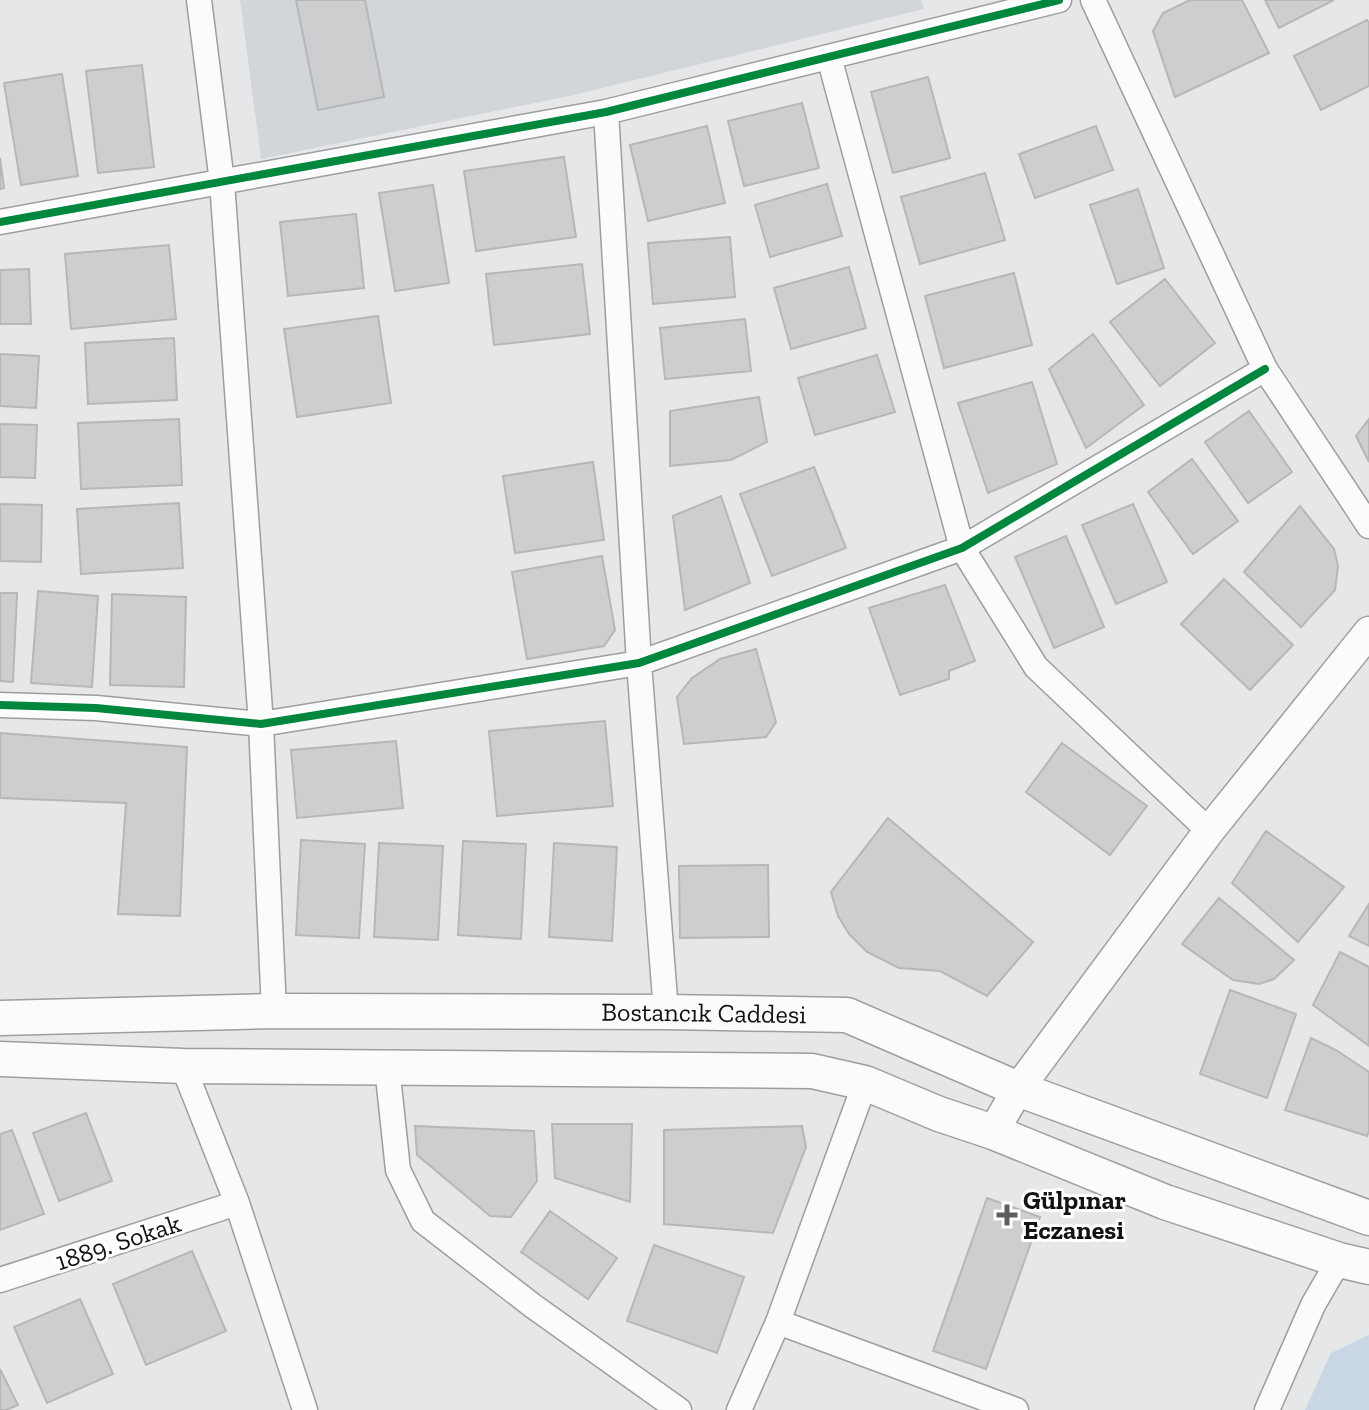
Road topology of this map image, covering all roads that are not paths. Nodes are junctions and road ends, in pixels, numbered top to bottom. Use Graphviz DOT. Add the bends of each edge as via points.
graph roads {
  1 [pos="199,0"];
  2 [pos="1059,0"];
  3 [pos="1093,0"];
  4 [pos="829,57"];
  5 [pos="606,112"];
  6 [pos="222,182"];
  7 [pos="0,222"];
  8 [pos="1265,369"];
  9 [pos="1369,526"];
  10 [pos="962,548"];
  11 [pos="1369,632"];
  12 [pos="639,663"];
  13 [pos="0,705"];
  14 [pos="261,724"];
  15 [pos="1209,831"];
  16 [pos="0,996"];
  17 [pos="274,1011"];
  18 [pos="666,1012"];
  19 [pos="176,1013"];
  20 [pos="0,1018"];
  21 [pos="0,1059"];
  22 [pos="89,1062"];
  23 [pos="183,1066"];
  24 [pos="387,1067"];
  25 [pos="0,1072"];
  26 [pos="865,1083"];
  27 [pos="1018,1089"];
  28 [pos="993,1132"];
  29 [pos="237,1203"];
  30 [pos="1369,1218"];
  31 [pos="1354,1264"];
  32 [pos="0,1280"];
  33 [pos="778,1322"];
  34 [pos="305,1410"];
  35 [pos="679,1410"];
  36 [pos="739,1410"];
  37 [pos="1016,1410"];
  38 [pos="1267,1410"];
  1 -- 6 [label="street"];
  2 -- 4 [label="street"];
  3 -- 8 [label="street"];
  4 -- 5 [label="street"];
  4 -- 10 [label="street"];
  5 -- 6 [label="street"];
  5 -- 12 [label="street"];
  6 -- 7 [label="street"];
  6 -- 14 [label="street"];
  8 -- 9 [label="street"];
  8 -- 10 [label="street"];
  10 -- 12 [label="street"];
  10 -- 15 [label="street" via="1036,667"];
  11 -- 15 [label="street"];
  12 -- 14 [label="street"];
  12 -- 18 [label="street"];
  13 -- 14 [label="street"];
  14 -- 17 [label="street"];
  15 -- 27 [label="street"];
  16 -- 19 [label="main road"];
  17 -- 18 [label="main road, Bostancık Caddesi"];
  17 -- 19 [label="main road, Bostancık Caddesi"];
  18 -- 27 [label="main road, Bostancık Caddesi" via="847,1015"];
  19 -- 20 [label="main road, Bostancık Caddesi"];
  21 -- 22 [label="main road"];
  22 -- 23 [label="main road"];
  22 -- 25 [label="main road"];
  23 -- 24 [label="main road"];
  23 -- 29 [label="street"];
  24 -- 26 [label="main road" via="812,1071"];
  24 -- 35 [label="street" via="398,1170 423,1221"];
  26 -- 28 [label="main road"];
  26 -- 33 [label="street"];
  27 -- 28 [label="street"];
  27 -- 30 [label="main road, Bostancık Caddesi"];
  28 -- 31 [label="main road" via="1165,1202"];
  29 -- 32 [label="street, 1889. Sokak"];
  29 -- 34 [label="street"];
  31 -- 38 [label="street" via="1313,1305"];
  33 -- 36 [label="street"];
  33 -- 37 [label="street"];
}
